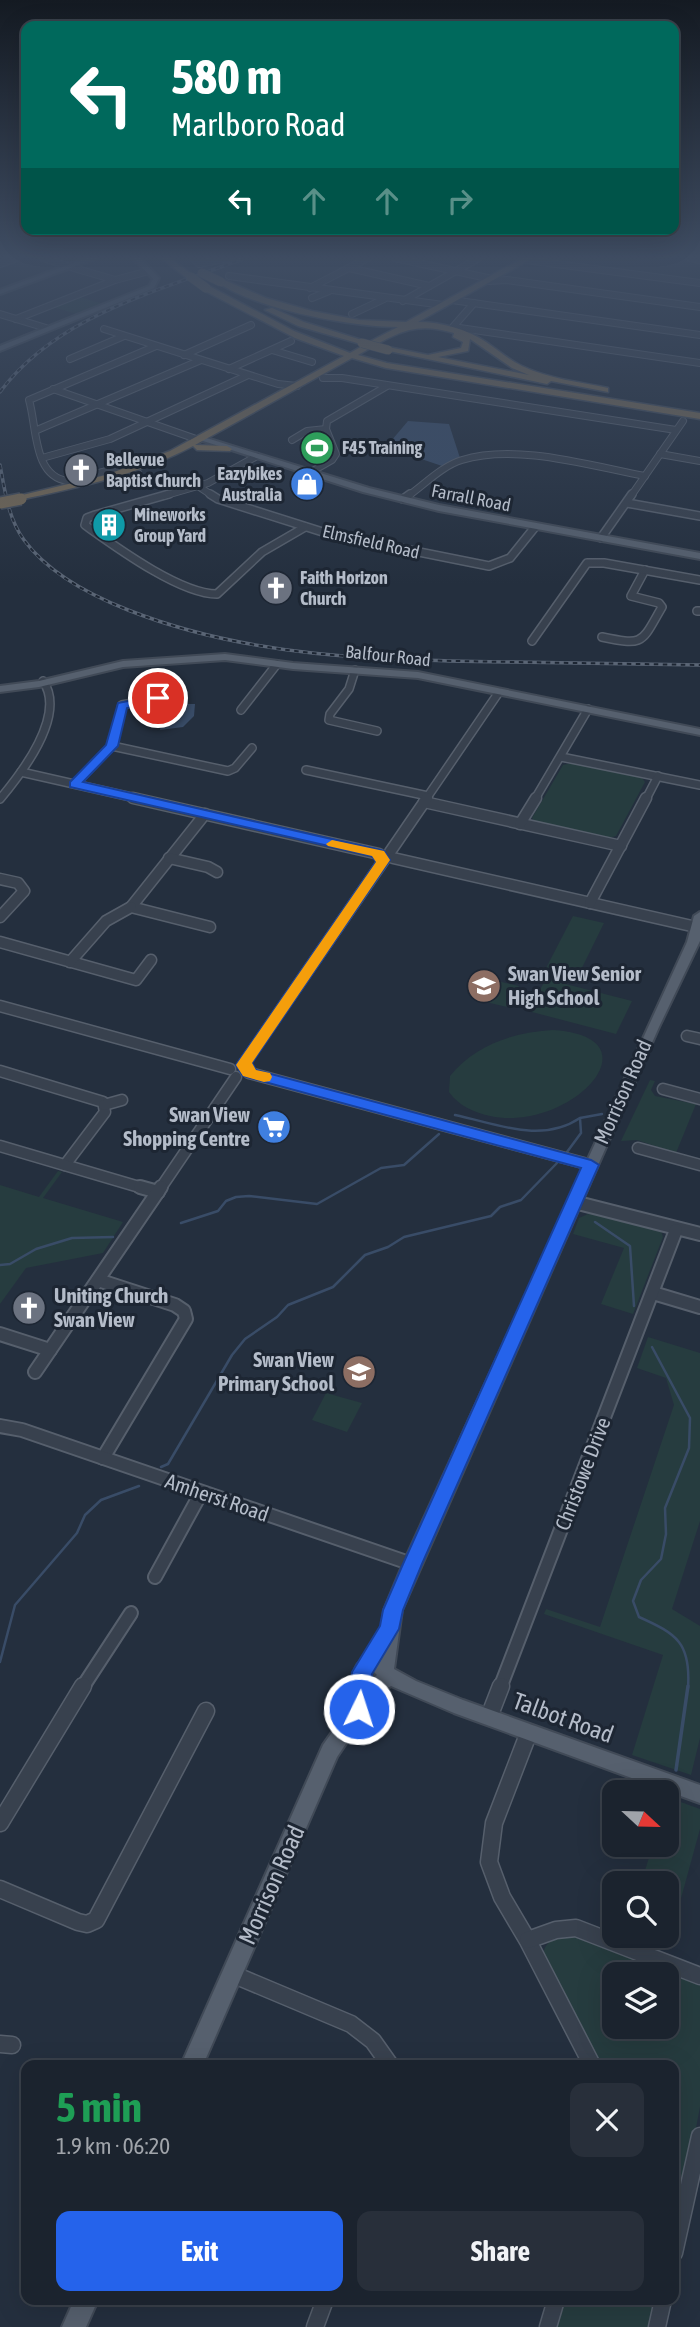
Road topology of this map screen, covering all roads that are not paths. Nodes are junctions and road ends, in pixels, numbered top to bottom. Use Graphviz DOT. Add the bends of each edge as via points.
graph roads {
  1 [pos="107,367"];
  2 [pos="186,367"];
  3 [pos="222,367"];
  4 [pos="234,367"];
  5 [pos="330,367"];
  6 [pos="340,367"];
  7 [pos="397,367"];
  8 [pos="466,367"];
  9 [pos="478,367"];
  10 [pos="517,367"];
  11 [pos="229,369"];
  12 [pos="248,375"];
  13 [pos="324,375"];
  14 [pos="387,386"];
  15 [pos="53,389"];
  16 [pos="289,389"];
  17 [pos="605,390"];
  18 [pos="99,405"];
  19 [pos="700,412"];
  20 [pos="148,421"];
  21 [pos="683,421"];
  22 [pos="236,426"];
  23 [pos="326,429"];
  24 [pos="37,430"];
  25 [pos="676,430"];
  26 [pos="179,432"];
  27 [pos="292,440"];
  28 [pos="201,441"];
  29 [pos="225,447"];
  30 [pos="660,454"];
  31 [pos="257,456"];
  32 [pos="43,458"];
  33 [pos="700,461"];
  34 [pos="118,471"];
  35 [pos="311,472"];
  36 [pos="138,473"];
  37 [pos="645,476"];
  38 [pos="198,486"];
  39 [pos="20,498"];
  40 [pos="402,499"];
  41 [pos="0,502"];
  42 [pos="627,503"];
  43 [pos="700,516"];
  44 [pos="305,527"];
  45 [pos="535,527"];
  46 [pos="601,538"];
  47 [pos="700,556"];
  48 [pos="645,570"];
  49 [pos="700,580"];
  50 [pos="602,637"];
  51 [pos="532,642"];
  52 [pos="277,664"];
  53 [pos="355,670"];
  54 [pos="43,684"];
  55 [pos="0,689"];
  56 [pos="499,692"];
  57 [pos="158,698"];
  58 [pos="588,709"];
  59 [pos="242,710"];
  60 [pos="377,731"];
  61 [pos="700,732"];
  62 [pos="112,746"];
  63 [pos="252,748"];
  64 [pos="561,757"];
  65 [pos="306,770"];
  66 [pos="21,772"];
  67 [pos="658,776"];
  68 [pos="75,784"];
  69 [pos="700,785"];
  70 [pos="0,799"];
  71 [pos="426,799"];
  72 [pos="205,814"];
  73 [pos="520,824"];
  74 [pos="621,846"];
  75 [pos="386,856"];
  76 [pos="169,858"];
  77 [pos="217,872"];
  78 [pos="0,878"];
  79 [pos="590,903"];
  80 [pos="131,907"];
  81 [pos="0,917"];
  82 [pos="209,927"];
  83 [pos="698,929"];
  84 [pos="0,942"];
  85 [pos="151,960"];
  86 [pos="71,962"];
  87 [pos="0,1006"];
  88 [pos="687,1036"];
  89 [pos="700,1039"];
  90 [pos="246,1069"];
  91 [pos="0,1072"];
  92 [pos="233,1073"];
  93 [pos="663,1089"];
  94 [pos="700,1099"];
  95 [pos="122,1100"];
  96 [pos="104,1105"];
  97 [pos="0,1146"];
  98 [pos="638,1148"];
  99 [pos="591,1165"];
  100 [pos="700,1165"];
  101 [pos="65,1166"];
  102 [pos="158,1192"];
  103 [pos="574,1202"];
  104 [pos="676,1230"];
  105 [pos="700,1234"];
  106 [pos="98,1280"];
  107 [pos="653,1293"];
  108 [pos="700,1307"];
  109 [pos="0,1334"];
  110 [pos="50,1350"];
  111 [pos="35,1371"];
  112 [pos="0,1423"];
  113 [pos="103,1458"];
  114 [pos="201,1493"];
  115 [pos="412,1564"];
  116 [pos="155,1577"];
  117 [pos="131,1613"];
  118 [pos="376,1676"];
  119 [pos="206,1711"];
  120 [pos="489,1717"];
  121 [pos="529,1732"];
  122 [pos="700,1794"];
  123 [pos="0,1822"];
  124 [pos="0,1889"];
  125 [pos="527,1940"];
  126 [pos="232,1974"];
  127 [pos="700,1976"];
  128 [pos="194,2060"];
  129 [pos="387,2060"];
  130 [pos="590,2060"];
  131 [pos="700,2136"];
  132 [pos="679,2230"];
  133 [pos="84,2305"];
  134 [pos="323,2305"];
  135 [pos="555,2305"];
  136 [pos="662,2305"];
  137 [pos="74,2327"];
  138 [pos="315,2327"];
  139 [pos="548,2327"];
  140 [pos="657,2327"];
  1 -- 15 [label="street"];
  2 -- 18 [label="street"];
  3 -- 11 [label="street"];
  4 -- 11 [label="street"];
  5 -- 13 [label="highway"];
  6 -- 13 [label="highway"];
  7 -- 19 [label="highway"];
  8 -- 17 [label="highway"];
  9 -- 19 [label="highway"];
  10 -- 17 [label="highway"];
  11 -- 12 [label="street"];
  12 -- 16 [label="street"];
  12 -- 20 [label="street"];
  13 -- 14 [label="street"];
  13 -- 16 [label="highway"];
  13 -- 22 [label="highway"];
  14 -- 23 [label="street" via="331,417"];
  14 -- 25 [label="street"];
  15 -- 18 [label="street"];
  15 -- 24 [label="street" via="29,401"];
  16 -- 28 [label="highway"];
  17 -- 19 [label="highway"];
  18 -- 20 [label="street"];
  18 -- 24 [label="street"];
  20 -- 26 [label="street"];
  20 -- 32 [label="street" via="100,442"];
  21 -- 25 [label="street"];
  22 -- 28 [label="highway"];
  22 -- 29 [label="highway" via="221,437"];
  23 -- 27 [label="street" via="307,431"];
  23 -- 35 [label="street" via="336,454"];
  24 -- 32 [label="street"];
  25 -- 30 [label="street"];
  26 -- 28 [label="street"];
  26 -- 28 [label="street"];
  28 -- 29 [label="highway"];
  28 -- 29 [label="main road, Farrall Road"];
  28 -- 34 [label="highway"];
  28 -- 36 [label="highway"];
  29 -- 31 [label="main road, Farrall Road"];
  30 -- 33 [label="street"];
  30 -- 37 [label="street"];
  31 -- 35 [label="main road, Farrall Road"];
  31 -- 38 [label="street"];
  32 -- 34 [label="street" via="45,472 59,482"];
  34 -- 36 [label="street"];
  34 -- 39 [label="highway"];
  35 -- 40 [label="main road, Farrall Road"];
  36 -- 39 [label="highway"];
  37 -- 40 [label="street" via="517,455 479,456 450,466"];
  37 -- 42 [label="street"];
  38 -- 44 [label="street, Elmsfield Road" via="218,499"];
  38 -- 44 [label="street" via="95,515 85,525 115,548 210,595 223,590 262,552"];
  39 -- 41 [label="highway, bridge"];
  40 -- 45 [label="main road, Farrall Road"];
  42 -- 43 [label="street"];
  42 -- 46 [label="street"];
  44 -- 45 [label="street, Elmsfield Road" via="379,546 494,566 517,552"];
  45 -- 46 [label="main road, Farrall Road"];
  46 -- 47 [label="main road, Farrall Road"];
  48 -- 49 [label="street"];
  48 -- 50 [label="street" via="631,596 662,607 643,639 632,643"];
  48 -- 51 [label="street" via="598,562 584,565"];
  52 -- 53 [label="main road, Balfour Road"];
  52 -- 54 [label="main road, Balfour Road" via="210,657 123,664"];
  52 -- 59 [label="street"];
  53 -- 56 [label="main road, Balfour Road" via="418,675"];
  53 -- 60 [label="street" via="329,720"];
  54 -- 55 [label="main road, Balfour Road"];
  54 -- 66 [label="street" via="48,712"];
  56 -- 58 [label="main road, Balfour Road"];
  56 -- 71 [label="street"];
  57 -- 62 [label="street" via="122,705"];
  58 -- 61 [label="main road, Balfour Road"];
  58 -- 64 [label="street"];
  62 -- 63 [label="street" via="228,771"];
  62 -- 68 [label="street"];
  64 -- 67 [label="street"];
  64 -- 73 [label="street"];
  65 -- 71 [label="street"];
  66 -- 68 [label="street"];
  66 -- 70 [label="street"];
  67 -- 69 [label="street"];
  67 -- 74 [label="street"];
  68 -- 72 [label="street"];
  71 -- 73 [label="street"];
  71 -- 75 [label="street"];
  72 -- 75 [label="street"];
  72 -- 76 [label="street"];
  73 -- 74 [label="street"];
  74 -- 79 [label="street"];
  75 -- 79 [label="street"];
  75 -- 90 [label="street"];
  76 -- 77 [label="street"];
  76 -- 80 [label="street"];
  78 -- 81 [label="street" via="18,883 24,891"];
  79 -- 83 [label="street"];
  80 -- 82 [label="street"];
  80 -- 86 [label="street" via="106,921"];
  83 -- 99 [label="main road, Morrison Road"];
  84 -- 86 [label="street"];
  85 -- 86 [label="street" via="136,980"];
  87 -- 92 [label="street"];
  88 -- 89 [label="street"];
  90 -- 92 [label="street" via="235,1065"];
  90 -- 99 [label="street"];
  91 -- 96 [label="street"];
  92 -- 102 [label="street"];
  93 -- 94 [label="street"];
  95 -- 96 [label="street"];
  96 -- 101 [label="street" via="105,1112"];
  97 -- 101 [label="street"];
  98 -- 100 [label="street"];
  99 -- 103 [label="main road, Morrison Road"];
  101 -- 102 [label="street"];
  102 -- 106 [label="street"];
  103 -- 104 [label="street"];
  103 -- 115 [label="main road, Morrison Road"];
  104 -- 105 [label="street"];
  104 -- 107 [label="street, Christowe Drive"];
  106 -- 110 [label="street"];
  106 -- 113 [label="street" via="176,1304 186,1319"];
  107 -- 108 [label="street"];
  107 -- 120 [label="street, Christowe Drive"];
  109 -- 110 [label="street"];
  110 -- 111 [label="street"];
  112 -- 113 [label="street, Amherst Road"];
  113 -- 114 [label="street, Amherst Road"];
  114 -- 115 [label="street, Amherst Road"];
  114 -- 116 [label="street"];
  115 -- 118 [label="main road, Morrison Road" via="393,1610"];
  117 -- 123 [label="street"];
  118 -- 120 [label="main road, Talbot Road"];
  118 -- 126 [label="main road, Morrison Road" via="330,1751"];
  119 -- 124 [label="street" via="96,1920 78,1922"];
  120 -- 121 [label="main road, Talbot Road"];
  121 -- 122 [label="main road, Talbot Road"];
  121 -- 125 [label="street" via="492,1830 489,1852 496,1887"];
  125 -- 127 [label="street" via="576,1928"];
  125 -- 130 [label="street"];
  126 -- 128 [label="main road, Morrison Road"];
  126 -- 129 [label="street" via="351,2024 373,2040"];
  131 -- 132 [label="street"];
  133 -- 137 [label="main road"];
  134 -- 138 [label="street"];
  135 -- 139 [label="street"];
  136 -- 140 [label="street"];
}
